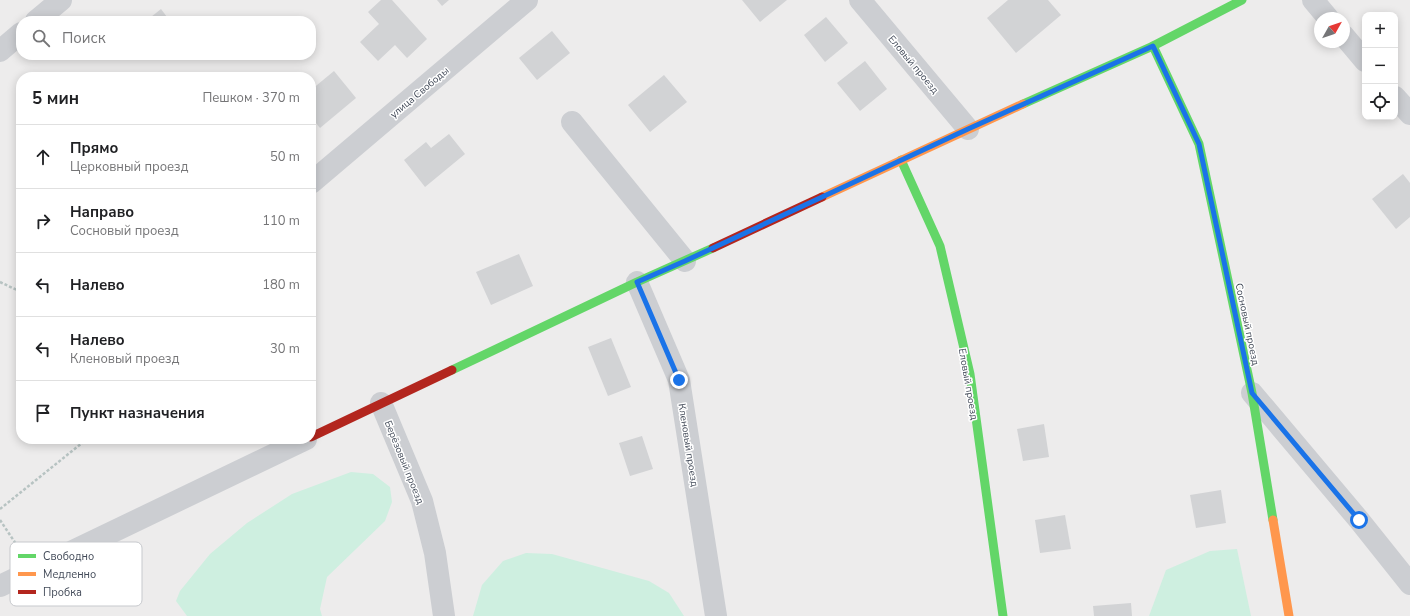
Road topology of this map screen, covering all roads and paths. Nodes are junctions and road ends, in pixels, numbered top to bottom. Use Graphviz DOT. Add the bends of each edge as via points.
graph roads {
  1 [pos="61,0"];
  2 [pos="528,0"];
  3 [pos="860,0"];
  4 [pos="1313,0"];
  5 [pos="1238,1"];
  6 [pos="1323,12"];
  7 [pos="42,16"];
  8 [pos="16,37"];
  9 [pos="1350,43"];
  10 [pos="1153,46"];
  11 [pos="0,51"];
  12 [pos="1362,57"];
  13 [pos="1398,100"];
  14 [pos="1410,114"];
  15 [pos="572,122"];
  16 [pos="968,129"];
  17 [pos="901,160"];
  18 [pos="316,179"];
  19 [pos="685,261"];
  20 [pos="0,282"];
  21 [pos="637,282"];
  22 [pos="16,290"];
  23 [pos="1252,393"];
  24 [pos="381,403"];
  25 [pos="316,435"];
  26 [pos="81,444"];
  27 [pos="296,444"];
  28 [pos="0,509"];
  29 [pos="0,520"];
  30 [pos="15,542"];
  31 [pos="92,542"];
  32 [pos="10,581"];
  33 [pos="1410,584"];
  34 [pos="0,586"];
  35 [pos="444,616"];
  36 [pos="716,616"];
  37 [pos="1002,616"];
  38 [pos="1289,616"];
  1 -- 7 [label="street"];
  2 -- 18 [label="street, улица Свободы"];
  3 -- 16 [label="street, Еловый проезд"];
  4 -- 6 [label="street"];
  5 -- 10 [label="street"];
  8 -- 11 [label="street"];
  9 -- 12 [label="street"];
  10 -- 16 [label="street"];
  10 -- 23 [label="street, Сосновый проезд" via="1199,144"];
  13 -- 14 [label="street"];
  15 -- 19 [label="street"];
  16 -- 17 [label="street"];
  17 -- 19 [label="street"];
  17 -- 37 [label="street, Еловый проезд" via="940,246 970,374"];
  19 -- 21 [label="street"];
  20 -- 22 [label="path"];
  21 -- 24 [label="street"];
  21 -- 36 [label="street, Кленовый проезд" via="679,380"];
  23 -- 33 [label="street"];
  23 -- 38 [label="street, Сосновый проезд"];
  24 -- 25 [label="street"];
  24 -- 35 [label="street, Берёзовый проезд" via="422,501 435,554"];
  26 -- 28 [label="path"];
  27 -- 31 [label="street"];
  29 -- 30 [label="path"];
  32 -- 34 [label="street"];
}
